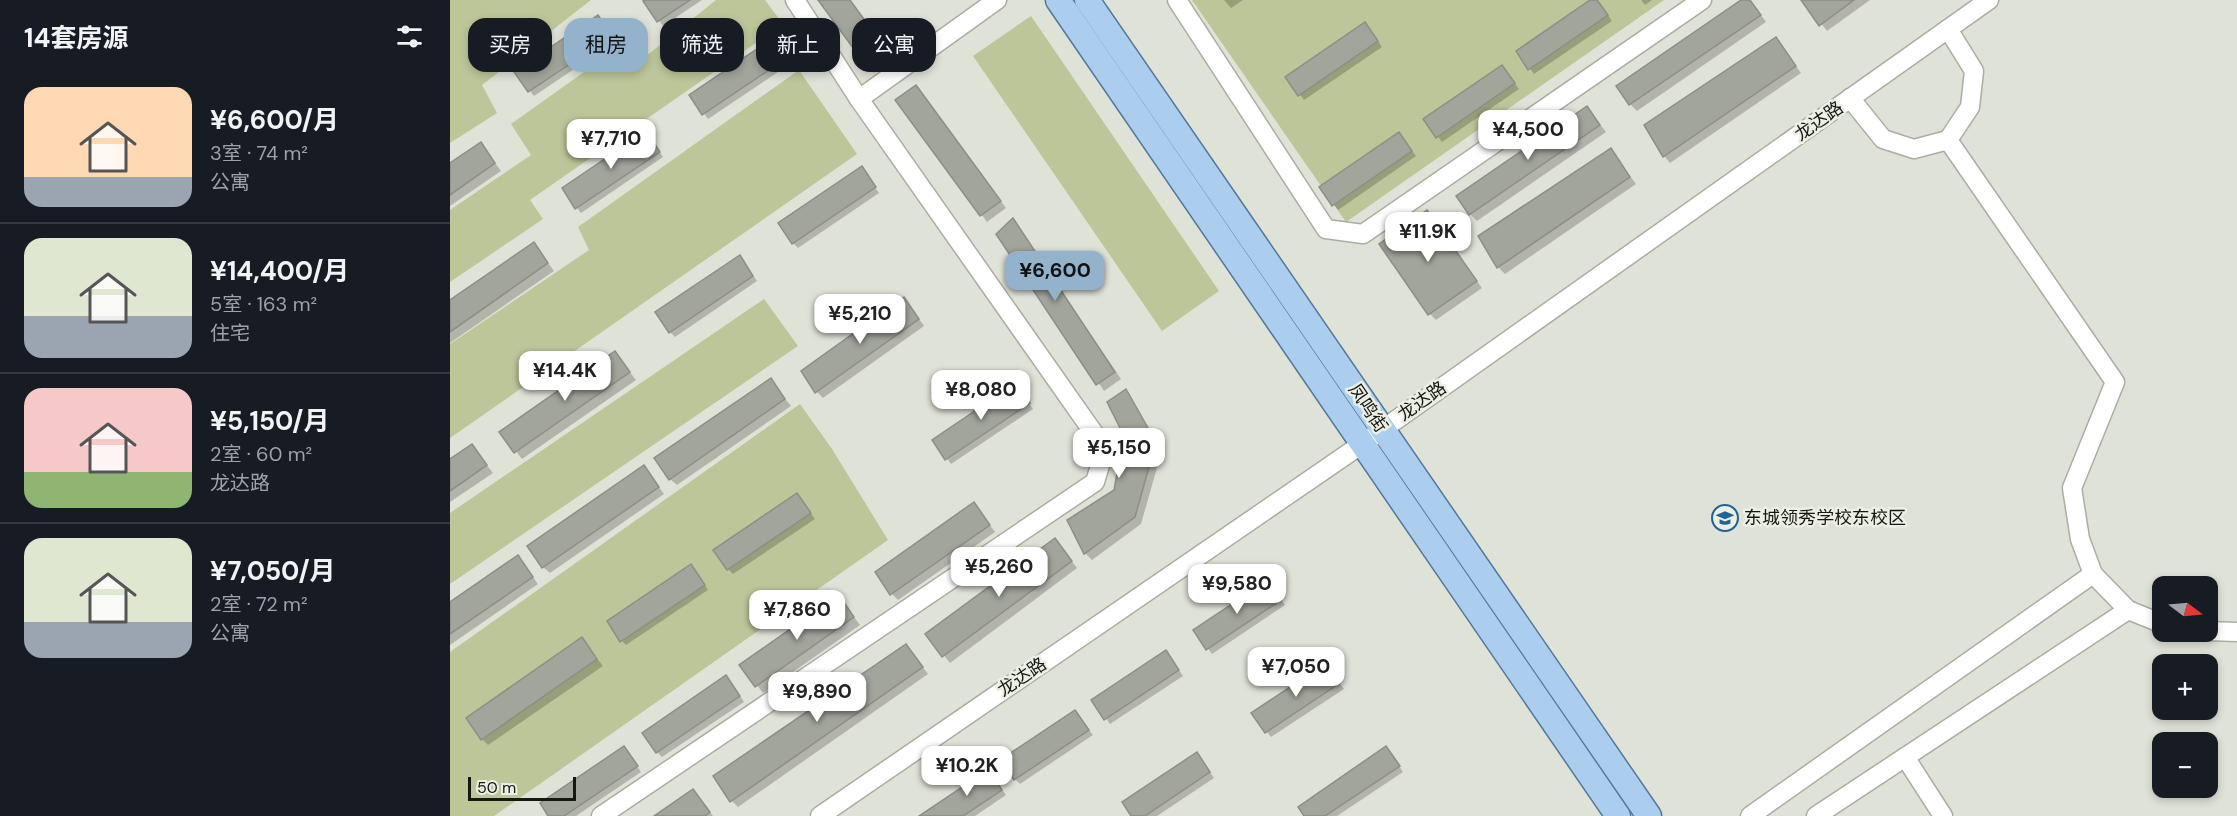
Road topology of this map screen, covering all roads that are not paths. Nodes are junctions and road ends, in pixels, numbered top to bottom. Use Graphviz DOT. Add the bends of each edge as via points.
graph roads {
  1 [pos="795,0"];
  2 [pos="997,0"];
  3 [pos="1058,0"];
  4 [pos="1087,0"];
  5 [pos="1177,0"];
  6 [pos="1702,0"];
  7 [pos="1989,0"];
  8 [pos="1948,29"];
  9 [pos="1850,98"];
  10 [pos="859,99"];
  11 [pos="1948,140"];
  12 [pos="1382,430"];
  13 [pos="1362,444"];
  14 [pos="2093,574"];
  15 [pos="2128,610"];
  16 [pos="2152,620"];
  17 [pos="2218,631"];
  18 [pos="2237,632"];
  19 [pos="1905,757"];
  20 [pos="602,816"];
  21 [pos="820,816"];
  22 [pos="1618,816"];
  23 [pos="1649,816"];
  24 [pos="1750,816"];
  25 [pos="1816,816"];
  26 [pos="1943,816"];
  1 -- 10 [label="street"];
  2 -- 10 [label="street"];
  3 -- 13 [label="main road, 凤鸣街"];
  4 -- 12 [label="main road, 凤鸣街"];
  5 -- 6 [label="street" via="1326,229 1363,234"];
  7 -- 8 [label="street, 龙达路"];
  8 -- 9 [label="street, 龙达路"];
  8 -- 11 [label="street" via="1974,71 1970,107"];
  9 -- 11 [label="street" via="1883,139 1914,148"];
  9 -- 12 [label="street, 龙达路"];
  10 -- 20 [label="street" via="1105,449 1095,482"];
  11 -- 14 [label="street" via="2115,382 2072,488 2080,539"];
  12 -- 13 [label="street, 龙达路"];
  12 -- 23 [label="main road, 凤鸣街"];
  13 -- 21 [label="street, 龙达路"];
  13 -- 22 [label="main road, 凤鸣街"];
  14 -- 15 [label="street"];
  14 -- 24 [label="street"];
  15 -- 16 [label="street"];
  15 -- 19 [label="street"];
  17 -- 18 [label="street"];
  19 -- 25 [label="street"];
  19 -- 26 [label="street"];
}
